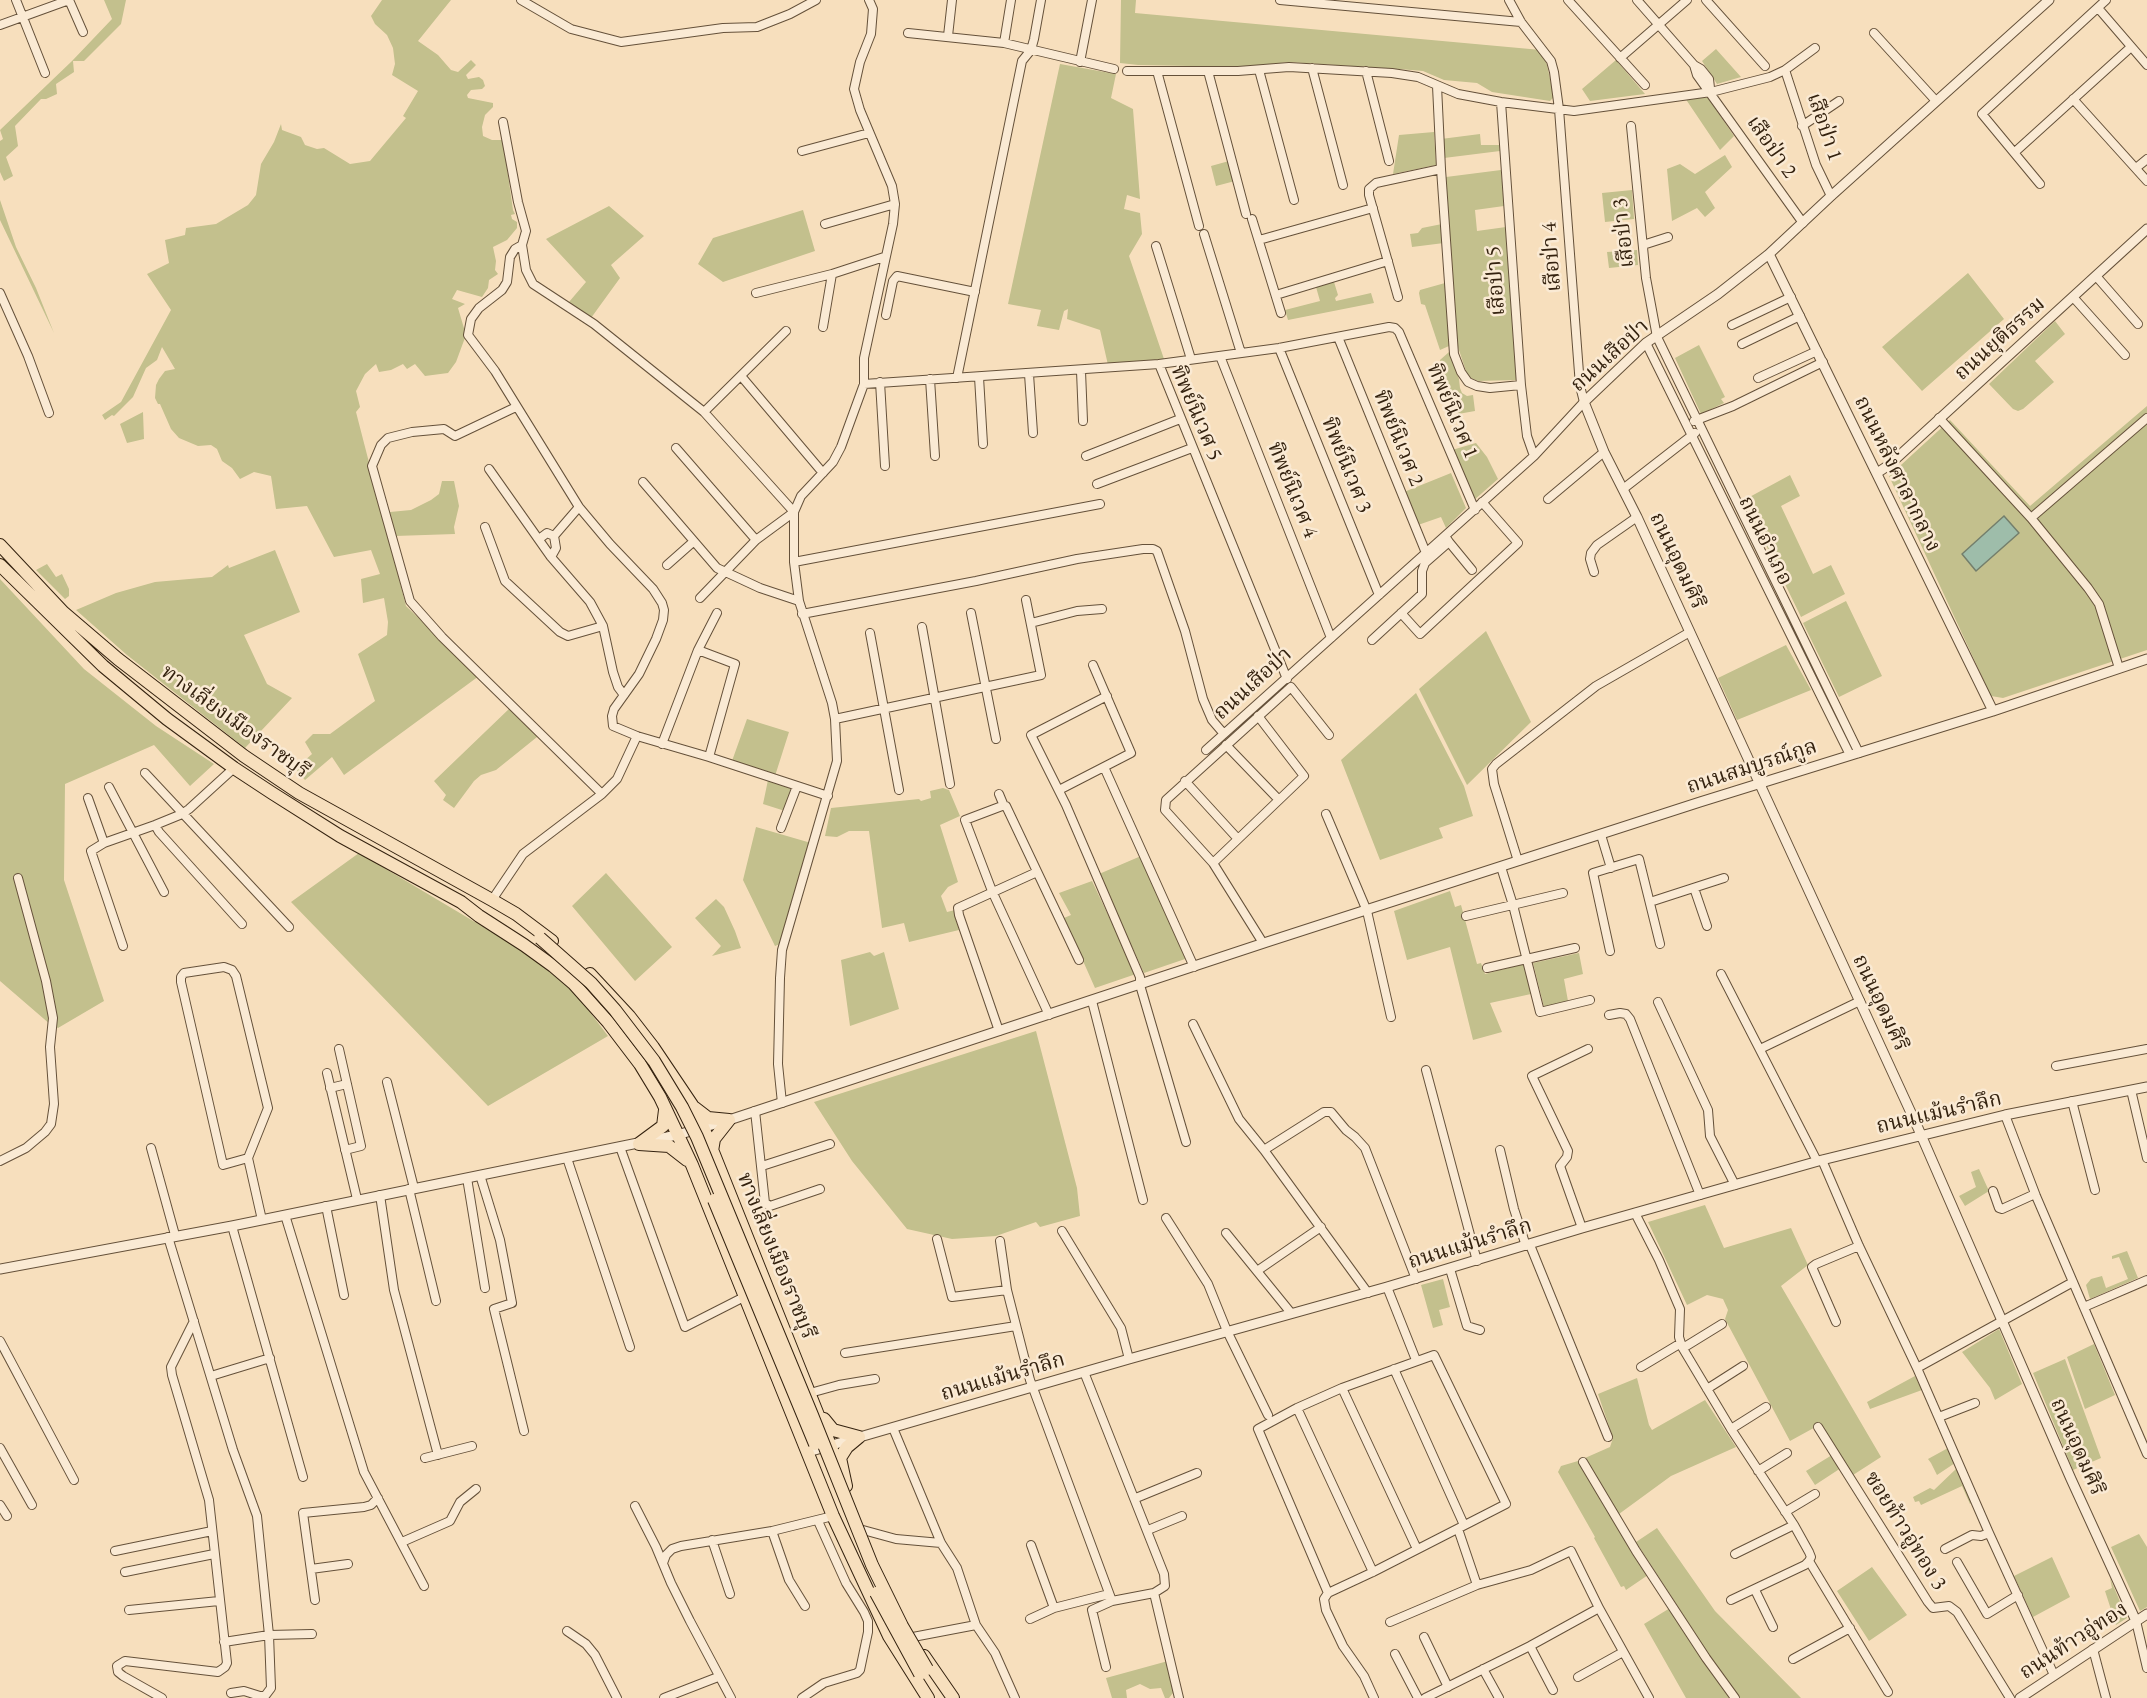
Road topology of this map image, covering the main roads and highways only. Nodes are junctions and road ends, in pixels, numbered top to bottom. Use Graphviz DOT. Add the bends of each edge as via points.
graph roads {
  1 [pos="2,552"];
  2 [pos="0,565"];
  3 [pos="477,891"];
  4 [pos="461,902"];
  5 [pos="537,941"];
  6 [pos="692,1105"];
  7 [pos="665,1108"];
  8 [pos="712,1151"];
  9 [pos="692,1165"];
  10 [pos="818,1411"];
  11 [pos="846,1486"];
  12 [pos="923,1672"];
  13 [pos="928,1698"];
  14 [pos="936,1698"];
  15 [pos="947,1698"];
  16 [pos="953,1698"];
  1 -- 3 [label="main road, ทางเลี่ยงเมืองราชบุรี" via="118,659 244,756 299,793"];
  2 -- 4 [label="main road, ทางเลี่ยงเมืองราชบุรี" via="103,666 234,768 340,836"];
  3 -- 5 [label="main road, ทางเลี่ยงเมืองราชบุรี"];
  3 -- 6 [label="main road, ทางเลี่ยงเมืองราชบุรี" via="546,936 592,976 653,1047"];
  4 -- 5 [label="main road, ทางเลี่ยงเมืองราชบุรี"];
  4 -- 7 [label="main road, ทางเลี่ยงเมืองราชบุรี" via="574,984 640,1064"];
  5 -- 12 [label="main road, ทางเลี่ยงเมืองราชบุรี, bridge" via="591,983 615,1010 654,1061 682,1107 872,1565"];
  6 -- 8 [label="main road, ทางเลี่ยงเมืองราชบุรี"];
  6 -- 8 [label="main road" via="708,1118 729,1120 714,1139"];
  7 -- 9 [label="main road, ทางเลี่ยงเมืองราชบุรี"];
  7 -- 9 [label="main road" via="663,1126 639,1144 669,1146"];
  8 -- 10 [label="main road, ทางเลี่ยงเมืองราชบุรี"];
  9 -- 13 [label="main road, ทางเลี่ยงเมืองราชบุรี" via="833,1516 889,1636"];
  10 -- 11 [label="main road, ทางเลี่ยงเมืองราชบุรี"];
  10 -- 11 [label="main road" via="833,1430 859,1437 840,1458"];
  11 -- 16 [label="main road, ทางเลี่ยงเมืองราชบุรี" via="882,1578 912,1637"];
  12 -- 14 [label="main road, ทางเลี่ยงเมืองราชบุรี"];
  12 -- 15 [label="main road, ทางเลี่ยงเมืองราชบุรี"];
}
